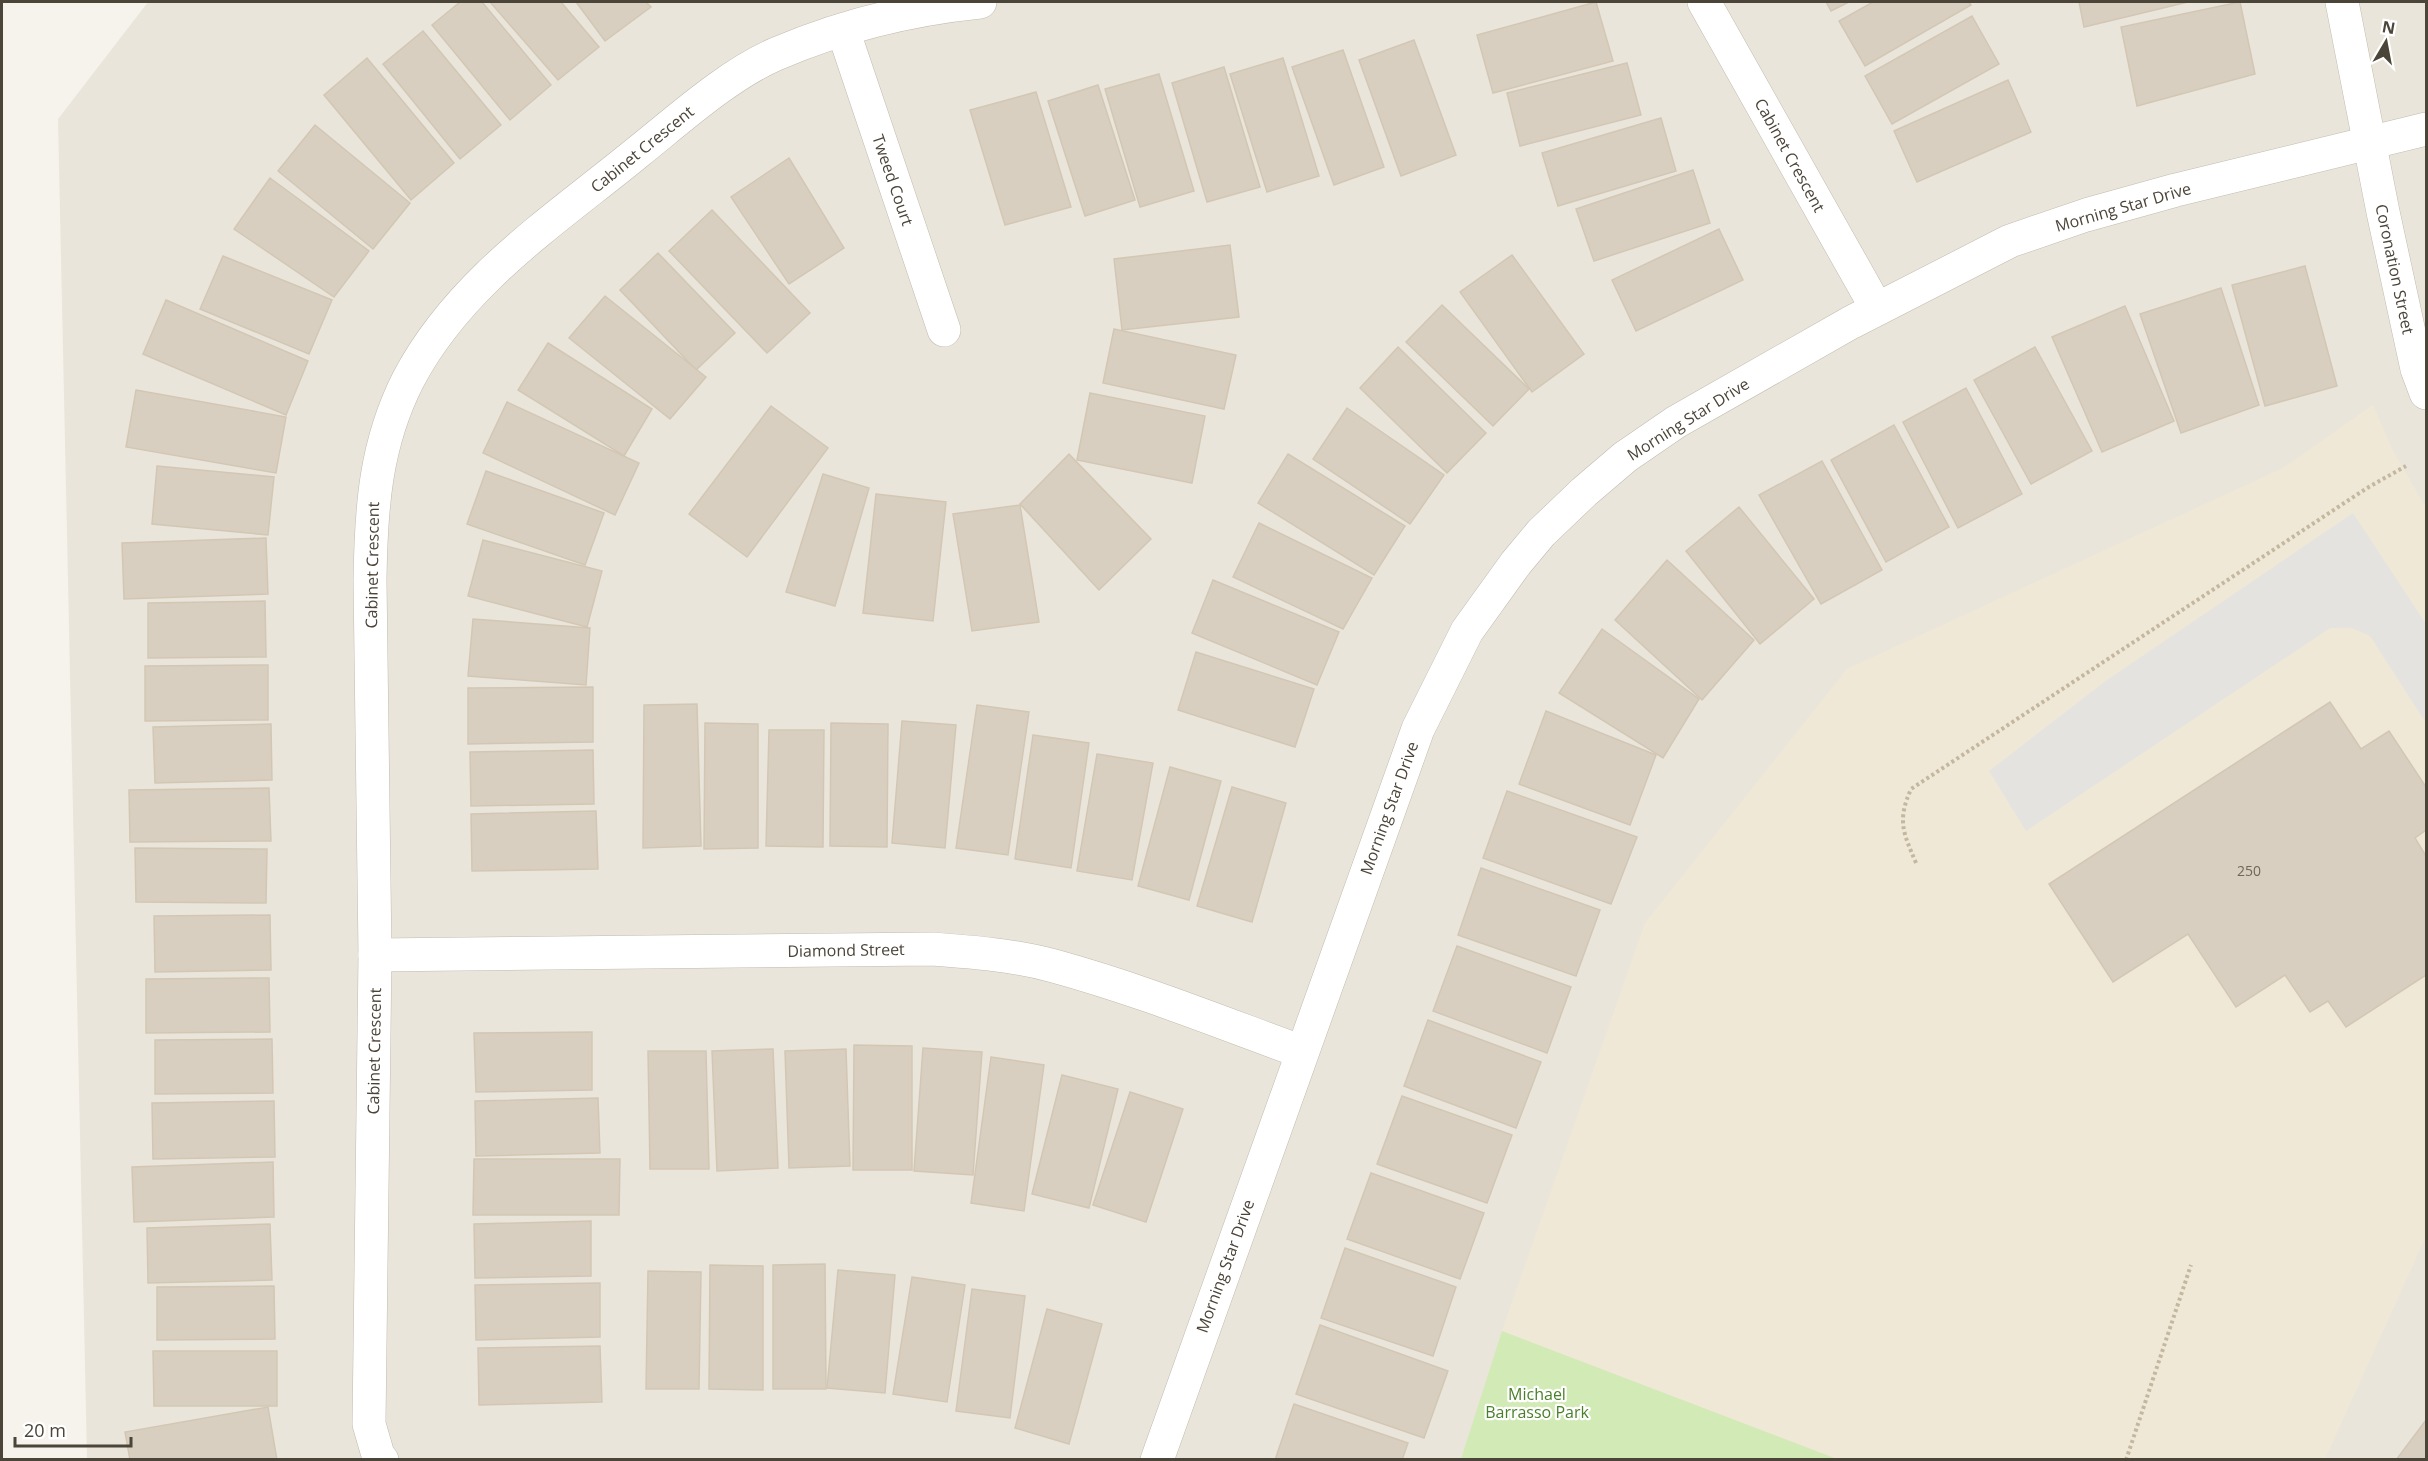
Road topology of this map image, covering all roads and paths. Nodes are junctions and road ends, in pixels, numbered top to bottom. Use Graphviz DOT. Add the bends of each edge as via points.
graph roads {
  1 [pos="980,2"];
  2 [pos="1704,2"];
  3 [pos="2342,2"];
  4 [pos="843,30"];
  5 [pos="2427,129"];
  6 [pos="2370,143"];
  7 [pos="1878,309"];
  8 [pos="944,330"];
  9 [pos="2427,393"];
  10 [pos="2406,466"];
  11 [pos="1916,863"];
  12 [pos="375,955"];
  13 [pos="1302,1052"];
  14 [pos="2191,1265"];
  15 [pos="382,1460"];
  16 [pos="1157,1460"];
  17 [pos="2126,1460"];
  1 -- 4 [label="street, Cabinet Crescent" via="948,5"];
  2 -- 7 [label="street, Cabinet Crescent"];
  3 -- 6 [label="street, Coronation Street"];
  4 -- 8 [label="street, Tweed Court"];
  4 -- 12 [label="street, Cabinet Crescent" via="774,55 682,116 499,264 441,329 408,380 377,467 371,521"];
  5 -- 6 [label="street, Morning Star Drive"];
  6 -- 7 [label="street, Morning Star Drive" via="2086,215 2010,241"];
  6 -- 9 [label="street, Coronation Street" via="2417,369"];
  7 -- 13 [label="street, Morning Star Drive" via="1676,422 1625,457 1541,533 1490,596 1446,669 1418,729"];
  10 -- 11 [label="path" via="1911,789 1903,806 1902,829"];
  12 -- 13 [label="street, Diamond Street" via="931,949 989,954 1052,966 1140,993"];
  12 -- 15 [label="street, Cabinet Crescent" via="369,1425"];
  13 -- 16 [label="street, Morning Star Drive"];
  14 -- 17 [label="path"];
}
